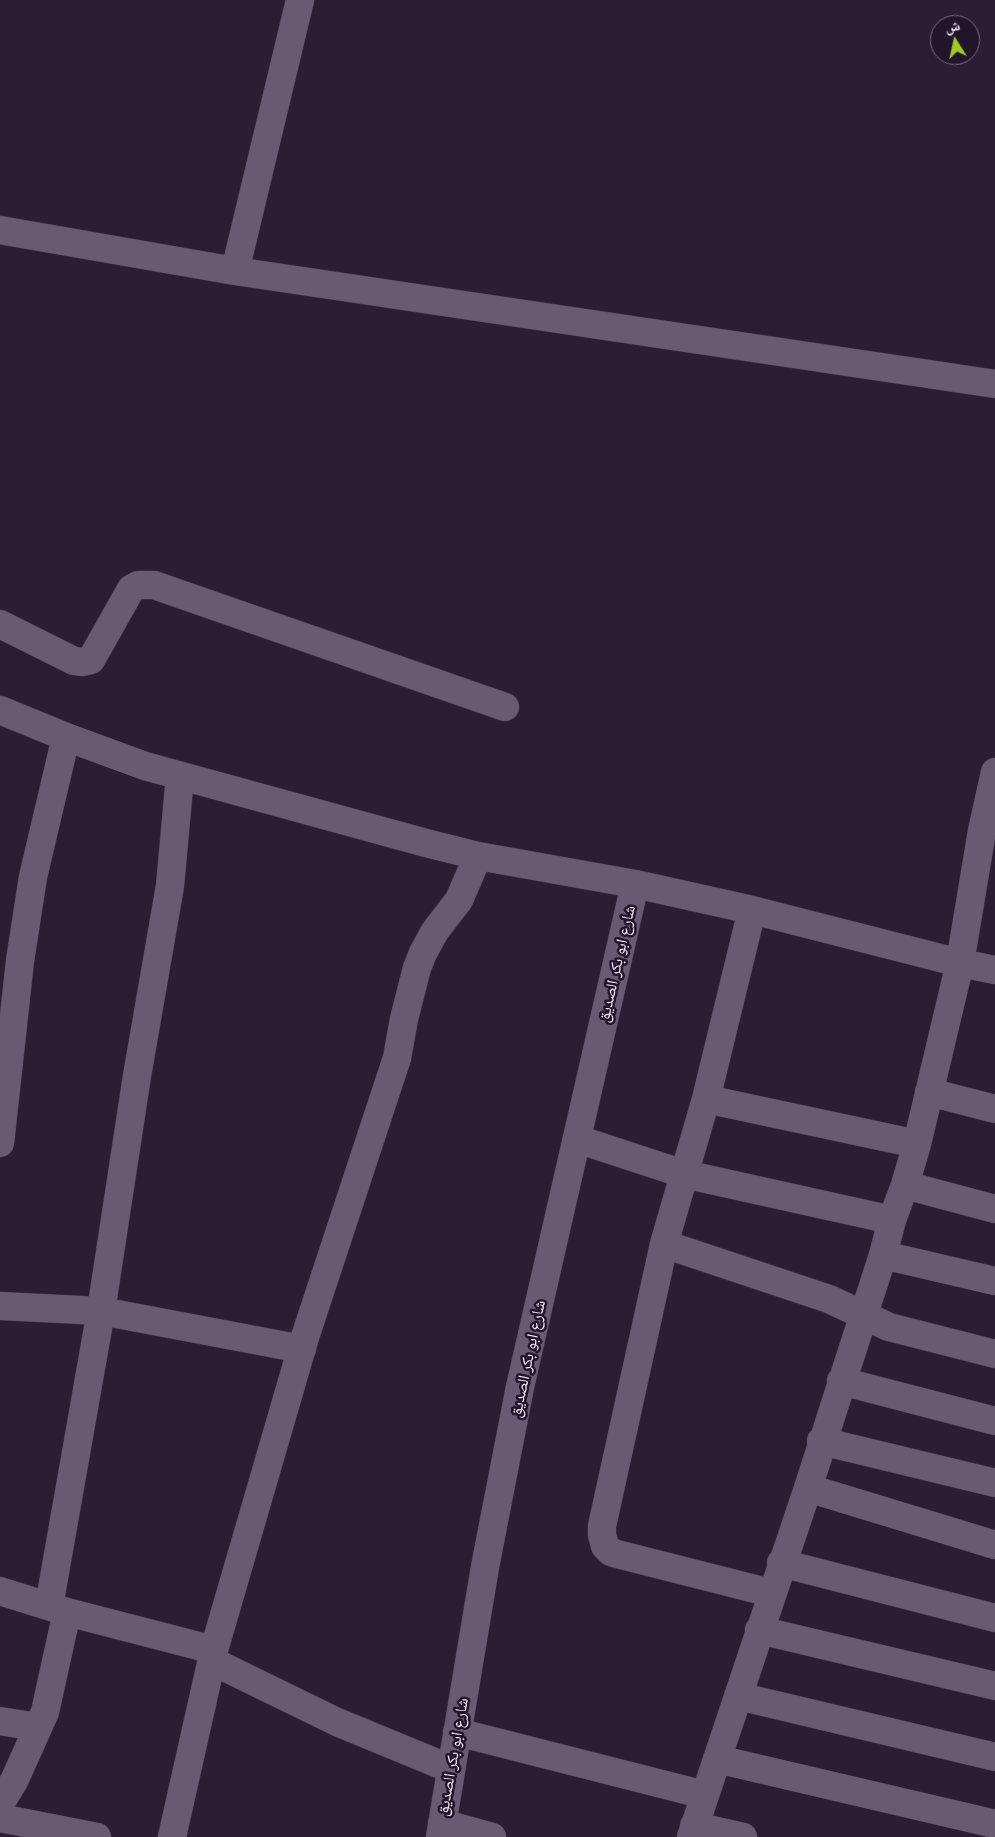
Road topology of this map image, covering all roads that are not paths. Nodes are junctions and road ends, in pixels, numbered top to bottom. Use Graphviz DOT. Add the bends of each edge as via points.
graph roads {
  1 [pos="300,0"];
  2 [pos="0,230"];
  3 [pos="235,271"];
  4 [pos="995,384"];
  5 [pos="0,624"];
  6 [pos="505,707"];
  7 [pos="0,710"];
  8 [pos="66,737"];
  9 [pos="995,772"];
  10 [pos="180,776"];
  11 [pos="478,856"];
  12 [pos="635,884"];
  13 [pos="752,910"];
  14 [pos="960,963"];
  15 [pos="995,970"];
  16 [pos="929,1092"];
  17 [pos="706,1099"];
  18 [pos="995,1109"];
  19 [pos="577,1139"];
  20 [pos="0,1143"];
  21 [pos="917,1144"];
  22 [pos="684,1174"];
  23 [pos="905,1185"];
  24 [pos="995,1209"];
  25 [pos="892,1220"];
  26 [pos="664,1244"];
  27 [pos="883,1254"];
  28 [pos="995,1281"];
  29 [pos="0,1306"];
  30 [pos="101,1311"];
  31 [pos="864,1314"];
  32 [pos="302,1349"];
  33 [pos="995,1354"];
  34 [pos="841,1381"];
  35 [pos="995,1421"];
  36 [pos="821,1441"];
  37 [pos="995,1483"];
  38 [pos="808,1488"];
  39 [pos="995,1545"];
  40 [pos="781,1563"];
  41 [pos="0,1591"];
  42 [pos="771,1593"];
  43 [pos="58,1609"];
  44 [pos="995,1618"];
  45 [pos="759,1630"];
  46 [pos="213,1656"];
  47 [pos="995,1686"];
  48 [pos="738,1696"];
  49 [pos="0,1721"];
  50 [pos="38,1727"];
  51 [pos="457,1732"];
  52 [pos="995,1757"];
  53 [pos="717,1759"];
  54 [pos="451,1769"];
  55 [pos="705,1795"];
  56 [pos="0,1804"];
  57 [pos="0,1818"];
  58 [pos="995,1824"];
  59 [pos="441,1830"];
  60 [pos="692,1831"];
  61 [pos="97,1837"];
  62 [pos="172,1837"];
  63 [pos="492,1837"];
  64 [pos="743,1837"];
  1 -- 3 [label="street"];
  2 -- 3 [label="street"];
  3 -- 4 [label="street"];
  5 -- 6 [label="street" via="74,660 92,660 131,588 154,586"];
  7 -- 8 [label="street"];
  8 -- 10 [label="street"];
  8 -- 20 [label="street" via="33,877 20,961"];
  9 -- 14 [label="street"];
  10 -- 11 [label="street"];
  10 -- 30 [label="street" via="170,886"];
  11 -- 12 [label="street"];
  11 -- 32 [label="street" via="459,900 423,953 404,1019 397,1058"];
  12 -- 13 [label="street"];
  12 -- 19 [label="street, شارع ابو بكر الصديق"];
  13 -- 14 [label="street"];
  13 -- 17 [label="street"];
  14 -- 15 [label="street"];
  14 -- 16 [label="street"];
  16 -- 18 [label="street"];
  16 -- 21 [label="street"];
  17 -- 21 [label="street"];
  17 -- 22 [label="street"];
  19 -- 22 [label="street"];
  19 -- 51 [label="street, شارع ابو بكر الصديق" via="520,1387"];
  21 -- 23 [label="street"];
  22 -- 25 [label="street"];
  22 -- 26 [label="street"];
  23 -- 24 [label="street"];
  23 -- 25 [label="street"];
  25 -- 27 [label="street"];
  26 -- 31 [label="street" via="820,1295"];
  26 -- 42 [label="street" via="602,1526 605,1546 617,1554"];
  27 -- 28 [label="street"];
  27 -- 31 [label="street"];
  29 -- 30 [label="street"];
  30 -- 32 [label="street"];
  30 -- 43 [label="street"];
  31 -- 33 [label="street" via="890,1327"];
  31 -- 34 [label="street"];
  32 -- 46 [label="street"];
  34 -- 35 [label="street"];
  34 -- 36 [label="street"];
  36 -- 37 [label="street"];
  36 -- 38 [label="street"];
  38 -- 39 [label="street"];
  38 -- 40 [label="street"];
  40 -- 42 [label="street"];
  40 -- 44 [label="street"];
  41 -- 43 [label="street"];
  42 -- 45 [label="street"];
  43 -- 46 [label="street"];
  43 -- 50 [label="street" via="47,1704"];
  45 -- 47 [label="street"];
  45 -- 48 [label="street"];
  46 -- 54 [label="street" via="337,1722"];
  46 -- 62 [label="street"];
  48 -- 52 [label="street"];
  48 -- 53 [label="street"];
  49 -- 50 [label="street"];
  50 -- 56 [label="street"];
  51 -- 54 [label="street, شارع ابو بكر الصديق"];
  51 -- 55 [label="street"];
  53 -- 55 [label="street"];
  53 -- 58 [label="street"];
  54 -- 59 [label="street, شارع ابو بكر الصديق"];
  55 -- 60 [label="street"];
  57 -- 61 [label="street"];
  59 -- 63 [label="street"];
  60 -- 64 [label="street"];
}
